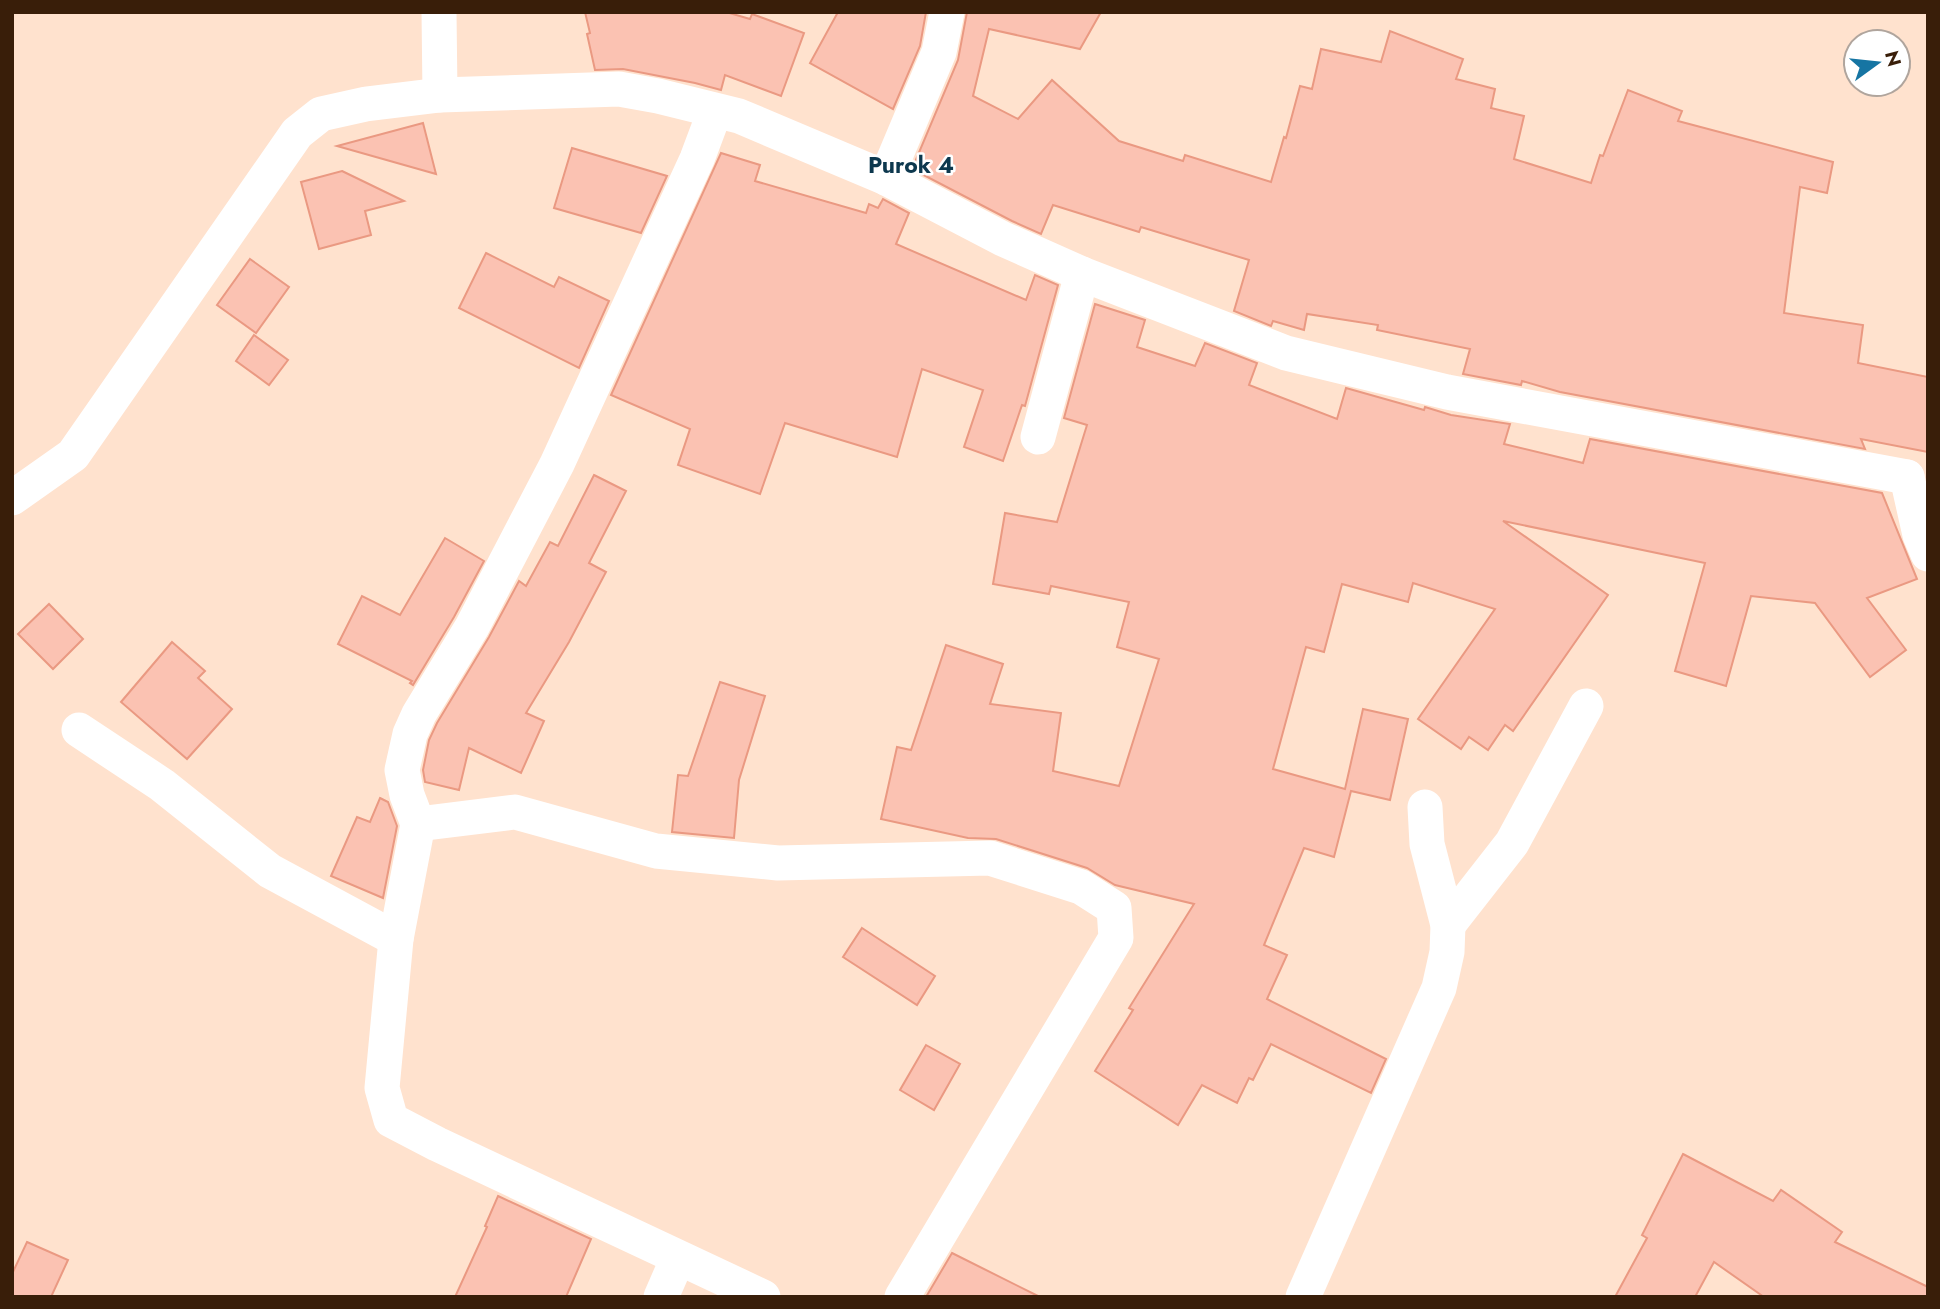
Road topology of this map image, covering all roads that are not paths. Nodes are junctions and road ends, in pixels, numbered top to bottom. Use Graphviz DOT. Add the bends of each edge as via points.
graph roads {
  1 [pos="439,12"];
  2 [pos="947,12"];
  3 [pos="440,95"];
  4 [pos="715,111"];
  5 [pos="886,178"];
  6 [pos="1082,274"];
  7 [pos="1038,437"];
  8 [pos="1918,471"];
  9 [pos="12,498"];
  10 [pos="1928,554"];
  11 [pos="1586,706"];
  12 [pos="79,730"];
  13 [pos="1425,807"];
  14 [pos="418,824"];
  15 [pos="1448,925"];
  16 [pos="396,939"];
  17 [pos="678,1258"];
  18 [pos="661,1297"];
  19 [pos="763,1297"];
  20 [pos="902,1297"];
  21 [pos="1303,1297"];
  1 -- 3 [label="street"];
  2 -- 5 [label="street" via="939,52"];
  3 -- 4 [label="street" via="619,89"];
  3 -- 9 [label="street" via="321,114 298,133 73,455"];
  4 -- 5 [label="street" via="738,116"];
  4 -- 14 [label="street" via="692,171 557,464 410,734 402,770"];
  5 -- 6 [label="street"];
  6 -- 7 [label="street"];
  6 -- 8 [label="street" via="1286,353 1447,392"];
  8 -- 10 [label="street" via="1920,535"];
  11 -- 15 [label="street" via="1512,843"];
  12 -- 16 [label="street" via="162,785 270,871"];
  13 -- 15 [label="street" via="1427,844"];
  14 -- 16 [label="street"];
  14 -- 20 [label="street" via="515,812 656,851 764,862 990,858 1081,887 1114,908 1116,938"];
  15 -- 21 [label="street" via="1439,988"];
  16 -- 17 [label="street" via="382,1088 391,1119"];
  17 -- 18 [label="street"];
  17 -- 19 [label="street"];
}
